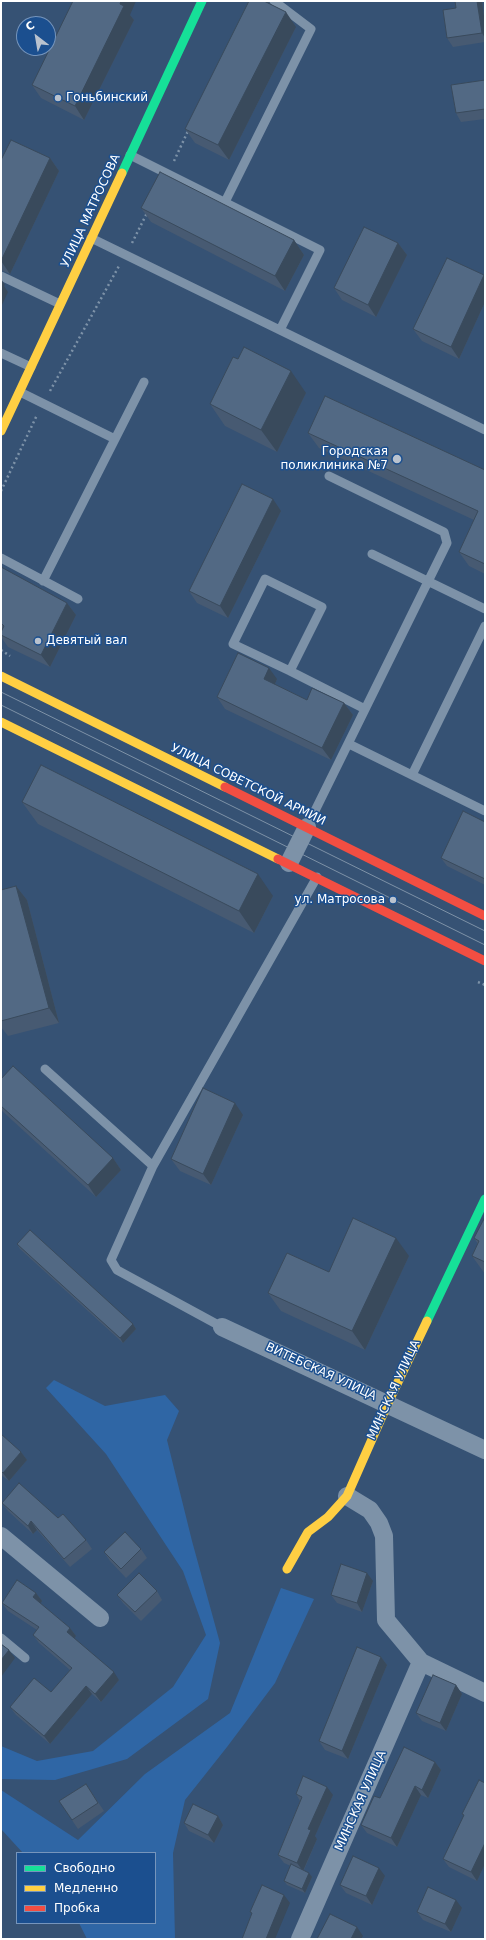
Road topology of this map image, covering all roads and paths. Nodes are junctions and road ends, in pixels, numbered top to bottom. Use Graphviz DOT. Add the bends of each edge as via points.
graph roads {
  1 [pos="202,1"];
  2 [pos="274,1"];
  3 [pos="130,155"];
  4 [pos="225,202"];
  5 [pos="91,238"];
  6 [pos="1,276"];
  7 [pos="60,304"];
  8 [pos="280,330"];
  9 [pos="1,353"];
  10 [pos="31,367"];
  11 [pos="144,382"];
  12 [pos="19,391"];
  13 [pos="1,430"];
  14 [pos="485,430"];
  15 [pos="115,439"];
  16 [pos="329,476"];
  17 [pos="372,554"];
  18 [pos="1,558"];
  19 [pos="43,581"];
  20 [pos="428,582"];
  21 [pos="78,599"];
  22 [pos="485,609"];
  23 [pos="485,626"];
  24 [pos="290,671"];
  25 [pos="1,676"];
  26 [pos="365,709"];
  27 [pos="1,722"];
  28 [pos="348,744"];
  29 [pos="412,775"];
  30 [pos="485,811"];
  31 [pos="307,827"];
  32 [pos="288,863"];
  33 [pos="317,877"];
  34 [pos="485,916"];
  35 [pos="485,961"];
  36 [pos="45,1069"];
  37 [pos="153,1166"];
  38 [pos="485,1199"];
  39 [pos="222,1327"];
  40 [pos="388,1403"];
  41 [pos="485,1450"];
  42 [pos="347,1496"];
  43 [pos="1,1536"];
  44 [pos="287,1569"];
  45 [pos="100,1618"];
  46 [pos="1,1638"];
  47 [pos="25,1658"];
  48 [pos="421,1662"];
  49 [pos="485,1693"];
  50 [pos="300,1939"];
  1 -- 3 [label="main road, УЛИЦА МАТРОСОВА"];
  2 -- 4 [label="lane" via="310,29"];
  3 -- 4 [label="lane"];
  3 -- 5 [label="main road, УЛИЦА МАТРОСОВА"];
  4 -- 8 [label="lane" via="320,250"];
  5 -- 7 [label="main road, УЛИЦА МАТРОСОВА"];
  5 -- 8 [label="lane"];
  6 -- 7 [label="lane"];
  7 -- 10 [label="main road, УЛИЦА МАТРОСОВА"];
  8 -- 14 [label="lane"];
  9 -- 10 [label="lane"];
  10 -- 12 [label="main road, УЛИЦА МАТРОСОВА"];
  11 -- 15 [label="lane"];
  12 -- 13 [label="main road, УЛИЦА МАТРОСОВА"];
  12 -- 15 [label="lane"];
  15 -- 19 [label="lane"];
  16 -- 20 [label="lane" via="444,532 448,543"];
  17 -- 20 [label="lane"];
  18 -- 19 [label="lane"];
  19 -- 21 [label="lane"];
  20 -- 22 [label="lane"];
  20 -- 26 [label="lane"];
  23 -- 29 [label="lane"];
  24 -- 24 [label="lane" via="234,644 265,580 322,608"];
  24 -- 26 [label="lane"];
  25 -- 31 [label="main road, УЛИЦА СОВЕТСКОЙ АРМИИ"];
  26 -- 28 [label="lane"];
  27 -- 32 [label="main road"];
  28 -- 29 [label="lane"];
  28 -- 31 [label="lane"];
  29 -- 30 [label="lane"];
  31 -- 32 [label="street"];
  31 -- 34 [label="main road, УЛИЦА СОВЕТСКОЙ АРМИИ"];
  32 -- 33 [label="main road"];
  33 -- 35 [label="main road"];
  33 -- 37 [label="lane"];
  36 -- 37 [label="lane"];
  37 -- 39 [label="lane" via="111,1260 116,1270"];
  38 -- 40 [label="main road, МИНСКАЯ УЛИЦА"];
  39 -- 40 [label="street, ВИТЕБСКАЯ УЛИЦА"];
  40 -- 41 [label="street, ВИТЕБСКАЯ УЛИЦА"];
  40 -- 42 [label="main road, МИНСКАЯ УЛИЦА"];
  42 -- 44 [label="main road, МИНСКАЯ УЛИЦА" via="328,1517 308,1532"];
  42 -- 48 [label="street" via="370,1510 379,1523 384,1536 386,1620"];
  43 -- 45 [label="street"];
  46 -- 47 [label="lane"];
  48 -- 49 [label="street"];
  48 -- 50 [label="street, МИНСКАЯ УЛИЦА"];
}
